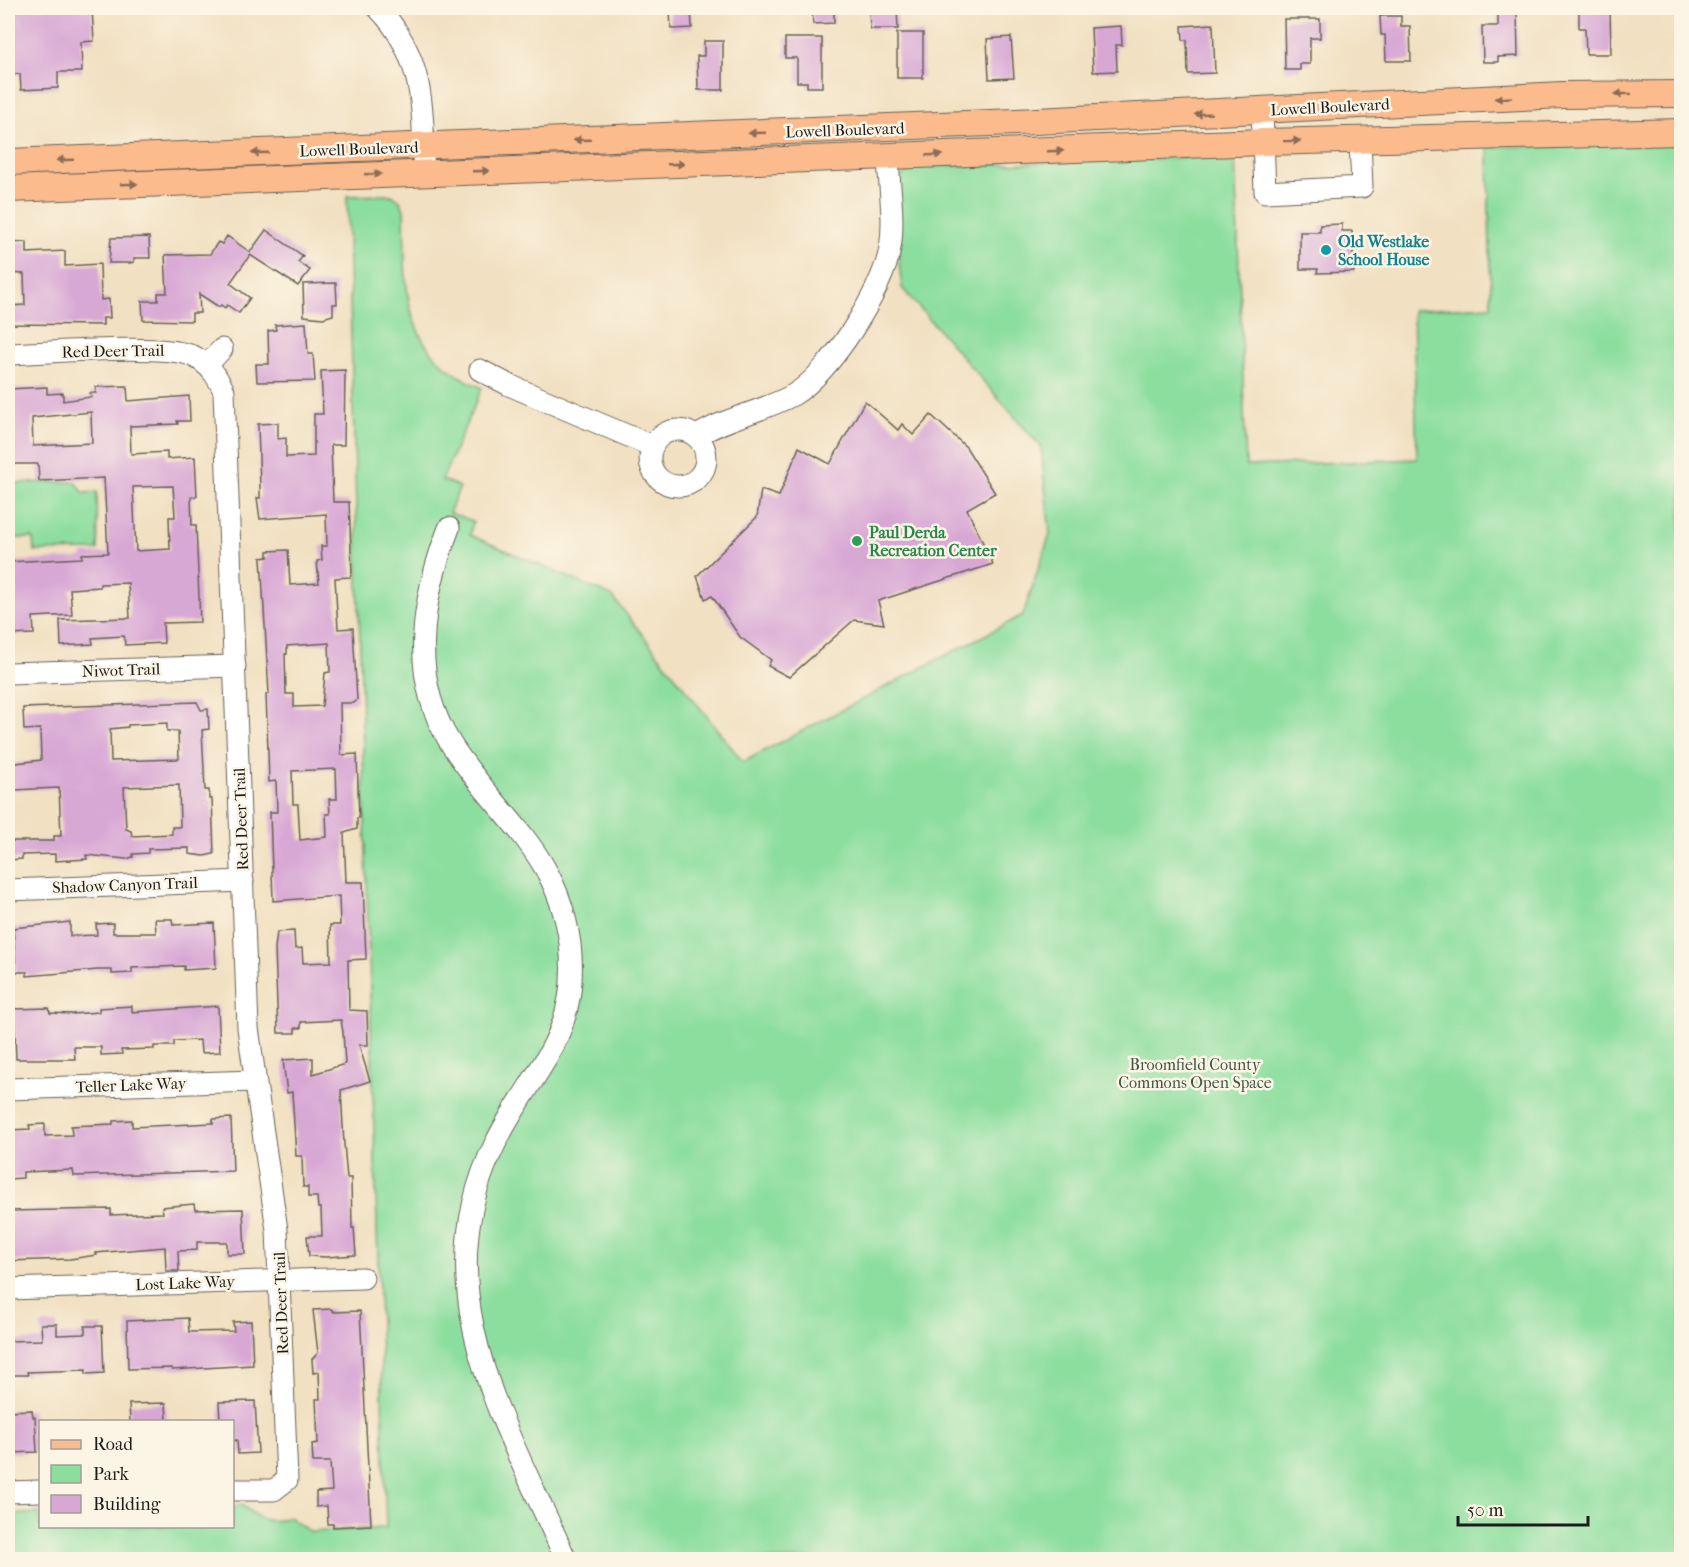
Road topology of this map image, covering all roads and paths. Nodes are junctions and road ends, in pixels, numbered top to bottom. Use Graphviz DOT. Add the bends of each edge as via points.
graph roads {
  1 [pos="378,8"];
  2 [pos="1682,94"];
  3 [pos="1262,111"];
  4 [pos="1016,123"];
  5 [pos="1682,132"];
  6 [pos="1360,140"];
  7 [pos="1263,142"];
  8 [pos="423,147"];
  9 [pos="888,157"];
  10 [pos="8,162"];
  11 [pos="423,172"];
  12 [pos="8,189"];
  13 [pos="222,349"];
  14 [pos="8,354"];
  15 [pos="207,365"];
  16 [pos="480,370"];
  17 [pos="697,436"];
  18 [pos="652,446"];
  19 [pos="449,528"];
  20 [pos="235,666"];
  21 [pos="8,674"];
  22 [pos="243,881"];
  23 [pos="8,890"];
  24 [pos="255,1081"];
  25 [pos="8,1089"];
  26 [pos="363,1278"];
  27 [pos="280,1280"];
  28 [pos="8,1289"];
  29 [pos="234,1490"];
  30 [pos="39,1491"];
  31 [pos="8,1492"];
  32 [pos="566,1560"];
  1 -- 8 [label="street" via="407,47 415,66 423,108"];
  2 -- 3 [label="main road, Lowell Boulevard, one-way" via="1562,95"];
  3 -- 4 [label="main road, Lowell Boulevard, one-way"];
  3 -- 7 [label="street"];
  4 -- 8 [label="main road, Lowell Boulevard, one-way"];
  4 -- 9 [label="main road" via="975,132 900,136 891,140"];
  5 -- 6 [label="main road, Lowell Boulevard"];
  7 -- 6 [label="main road, Lowell Boulevard, one-way"];
  6 -- 7 [label="street" via="1362,187 1265,192"];
  9 -- 7 [label="main road, Lowell Boulevard, one-way"];
  8 -- 10 [label="main road, Lowell Boulevard, one-way"];
  8 -- 11 [label="street"];
  11 -- 9 [label="main road, Lowell Boulevard, one-way"];
  9 -- 17 [label="street" via="890,248 875,290 848,335 810,384 767,408 718,424"];
  12 -- 11 [label="main road, Lowell Boulevard, one-way"];
  13 -- 15 [label="street"];
  14 -- 15 [label="street, Red Deer Trail" via="165,349 187,353"];
  15 -- 20 [label="street, Red Deer Trail" via="217,376 226,407"];
  16 -- 18 [label="street"];
  17 -- 18 [label="street" via="673,430 657,438"];
  17 -- 18 [label="street" via="706,452 704,470 691,483 681,486 663,482 655,474 651,465"];
  19 -- 32 [label="street" via="425,610 423,652 429,693 451,745 545,866 562,907 570,948 570,987 561,1028 487,1162 474,1200 466,1258 469,1314 485,1374"];
  20 -- 21 [label="street, Niwot Trail"];
  20 -- 22 [label="street, Red Deer Trail"];
  22 -- 23 [label="street, Shadow Canyon Trail"];
  22 -- 24 [label="street, Red Deer Trail" via="248,1028"];
  24 -- 25 [label="street, Teller Lake Way"];
  24 -- 27 [label="street, Red Deer Trail" via="277,1230"];
  26 -- 27 [label="street, Lost Lake Way"];
  27 -- 28 [label="street, Lost Lake Way"];
  27 -- 29 [label="street, Red Deer Trail" via="287,1480 274,1490"];
  30 -- 31 [label="street"];
}
